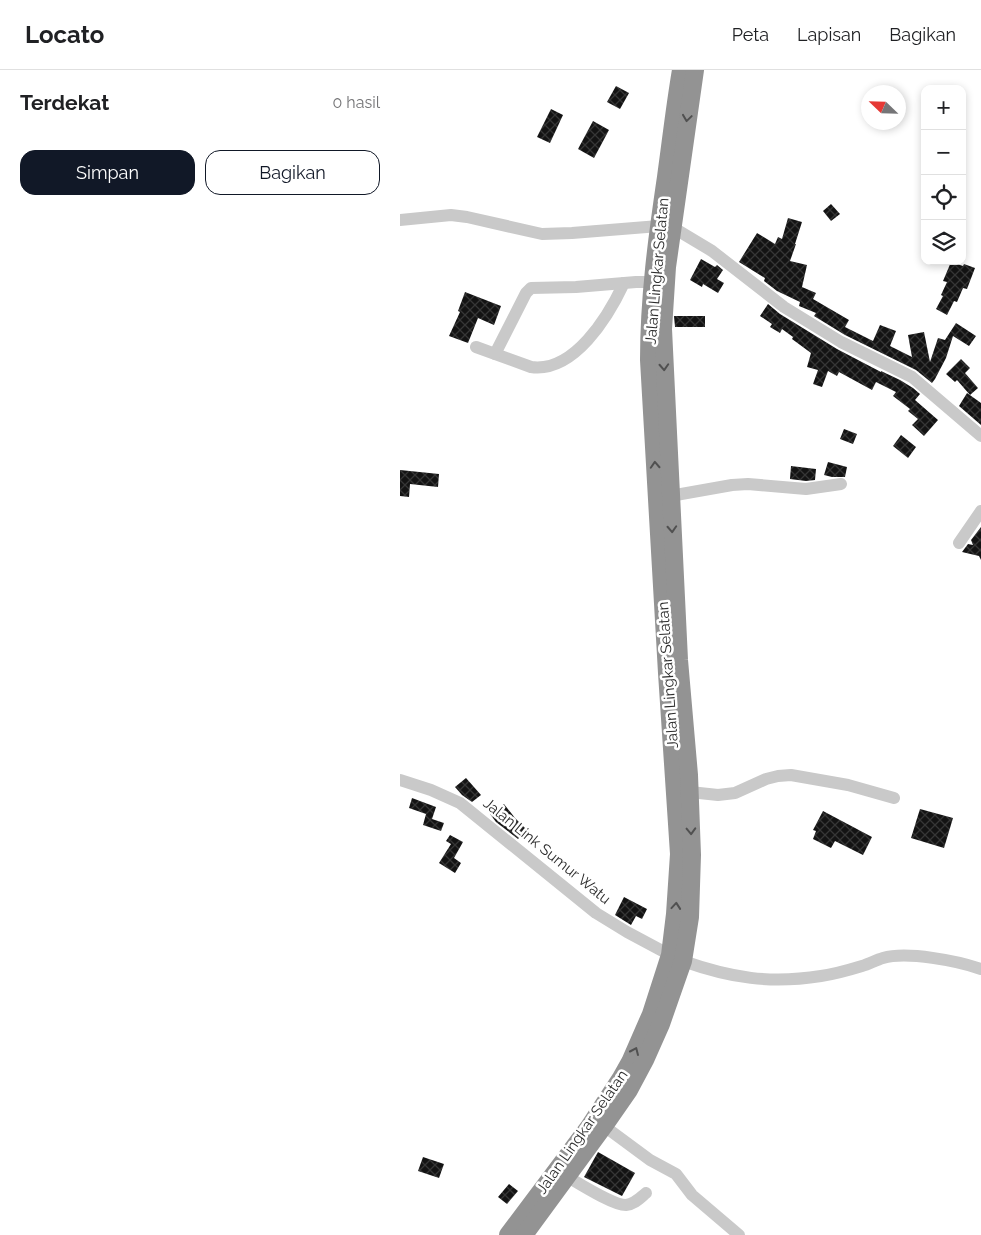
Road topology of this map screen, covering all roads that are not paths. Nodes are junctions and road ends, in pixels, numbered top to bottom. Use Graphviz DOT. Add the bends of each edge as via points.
graph roads {
  1 [pos="681,70"];
  2 [pos="695,70"];
  3 [pos="675,161"];
  4 [pos="400,220"];
  5 [pos="665,226"];
  6 [pos="652,282"];
  7 [pos="624,284"];
  8 [pos="476,347"];
  9 [pos="495,354"];
  10 [pos="981,436"];
  11 [pos="841,484"];
  12 [pos="670,496"];
  13 [pos="981,511"];
  14 [pos="959,543"];
  15 [pos="400,780"];
  16 [pos="690,792"];
  17 [pos="894,798"];
  18 [pos="685,876"];
  19 [pos="676,958"];
  20 [pos="979,966"];
  21 [pos="604,1126"];
  22 [pos="558,1183"];
  23 [pos="646,1193"];
  24 [pos="508,1235"];
  25 [pos="524,1235"];
  26 [pos="739,1235"];
  1 -- 3 [label="highway, Jalan Lingkar Selatan"];
  2 -- 3 [label="highway, Jalan Lingkar Selatan, one-way"];
  3 -- 5 [label="highway, Jalan Lingkar Selatan"];
  4 -- 5 [label="street" via="467,216 542,234"];
  5 -- 6 [label="highway, Jalan Lingkar Selatan"];
  5 -- 10 [label="street" via="712,251 784,307 840,342 912,377"];
  5 -- 12 [label="highway, Jalan Lingkar Selatan, one-way" via="663,329"];
  6 -- 7 [label="street"];
  18 -- 6 [label="highway, Jalan Lingkar Selatan, one-way" via="679,854 649,360"];
  7 -- 9 [label="street" via="531,288"];
  7 -- 9 [label="street" via="601,324 576,352 560,362 540,369"];
  8 -- 9 [label="street"];
  11 -- 12 [label="street" via="806,489 732,485"];
  12 -- 16 [label="highway, Jalan Lingkar Selatan, one-way"];
  13 -- 14 [label="street"];
  15 -- 19 [label="street, Jalan Link Sumur Watu" via="460,803 596,913"];
  16 -- 17 [label="street" via="735,793 766,779 791,776 848,785"];
  16 -- 18 [label="highway, Jalan Lingkar Selatan, one-way" via="692,855"];
  18 -- 19 [label="highway, Jalan Lingkar Selatan" via="690,917"];
  19 -- 20 [label="street, Jalan Link Sumur Watu" via="722,973 755,979 822,976 884,957 909,955"];
  19 -- 21 [label="highway, Jalan Lingkar Selatan" via="661,1024 629,1090"];
  22 -- 19 [label="highway, Jalan Lingkar Selatan, one-way" via="630,1062"];
  21 -- 22 [label="highway, Jalan Lingkar Selatan"];
  21 -- 26 [label="street" via="650,1160 676,1174 692,1195"];
  22 -- 23 [label="street" via="621,1204 633,1203"];
  22 -- 24 [label="highway, Jalan Lingkar Selatan"];
  22 -- 25 [label="highway, Jalan Lingkar Selatan"];
}
